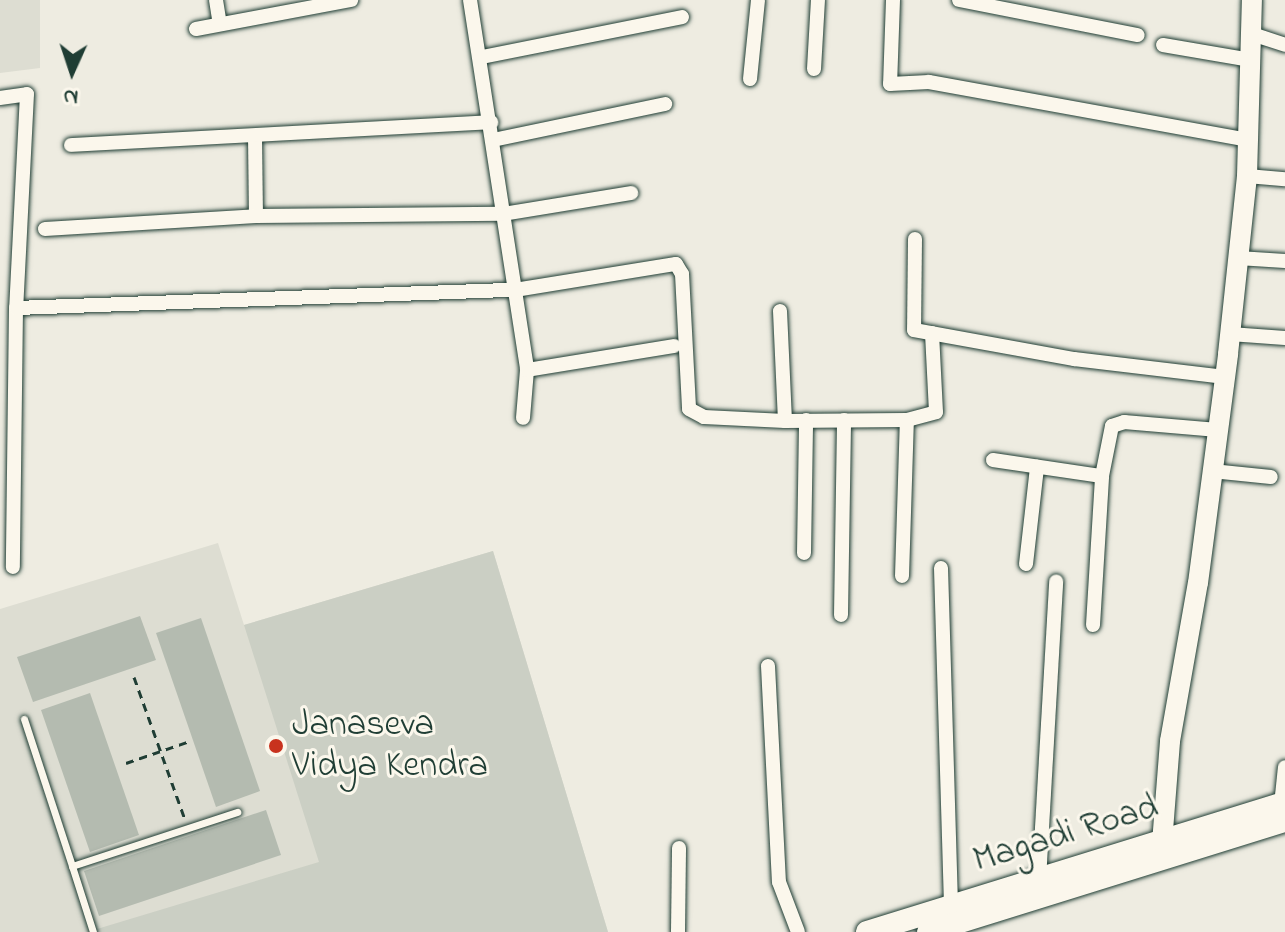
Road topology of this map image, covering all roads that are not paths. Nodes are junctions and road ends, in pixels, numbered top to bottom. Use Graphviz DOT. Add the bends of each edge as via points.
graph roads {
  1 [pos="216,0"];
  2 [pos="351,0"];
  3 [pos="470,0"];
  4 [pos="758,0"];
  5 [pos="818,0"];
  6 [pos="893,0"];
  7 [pos="959,0"];
  8 [pos="1252,0"];
  9 [pos="298,4"];
  10 [pos="1041,7"];
  11 [pos="682,17"];
  12 [pos="220,24"];
  13 [pos="196,29"];
  14 [pos="1252,34"];
  15 [pos="1138,35"];
  16 [pos="1163,45"];
  17 [pos="1285,45"];
  18 [pos="482,57"];
  19 [pos="1251,60"];
  20 [pos="814,69"];
  21 [pos="750,79"];
  22 [pos="0,98"];
  23 [pos="665,104"];
  24 [pos="491,122"];
  25 [pos="255,136"];
  26 [pos="493,140"];
  27 [pos="1248,140"];
  28 [pos="71,145"];
  29 [pos="1247,176"];
  30 [pos="1285,179"];
  31 [pos="631,193"];
  32 [pos="503,214"];
  33 [pos="256,216"];
  34 [pos="45,229"];
  35 [pos="915,239"];
  36 [pos="1238,258"];
  37 [pos="1285,261"];
  38 [pos="515,290"];
  39 [pos="16,308"];
  40 [pos="780,311"];
  41 [pos="932,333"];
  42 [pos="1230,334"];
  43 [pos="1285,338"];
  44 [pos="674,346"];
  45 [pos="527,370"];
  46 [pos="1225,377"];
  47 [pos="523,418"];
  48 [pos="806,420"];
  49 [pos="844,420"];
  50 [pos="907,420"];
  51 [pos="785,421"];
  52 [pos="1218,430"];
  53 [pos="993,460"];
  54 [pos="1037,467"];
  55 [pos="1212,471"];
  56 [pos="1102,476"];
  57 [pos="1271,477"];
  58 [pos="804,553"];
  59 [pos="1026,564"];
  60 [pos="13,567"];
  61 [pos="941,568"];
  62 [pos="902,576"];
  63 [pos="1056,581"];
  64 [pos="841,615"];
  65 [pos="1093,625"];
  66 [pos="768,666"];
  67 [pos="24,719"];
  68 [pos="1285,767"];
  69 [pos="1284,810"];
  70 [pos="237,812"];
  71 [pos="679,848"];
  72 [pos="1161,851"];
  73 [pos="72,866"];
  74 [pos="1039,880"];
  75 [pos="951,905"];
  76 [pos="93,932"];
  77 [pos="678,932"];
  78 [pos="798,932"];
  79 [pos="867,932"];
  80 [pos="928,932"];
  1 -- 12 [label="street"];
  2 -- 9 [label="street"];
  3 -- 18 [label="street"];
  4 -- 21 [label="street"];
  5 -- 20 [label="street"];
  6 -- 27 [label="street" via="890,84 929,82"];
  7 -- 10 [label="street"];
  8 -- 14 [label="street"];
  9 -- 12 [label="street"];
  10 -- 15 [label="street"];
  11 -- 18 [label="street"];
  12 -- 13 [label="street"];
  14 -- 17 [label="street"];
  14 -- 19 [label="street"];
  16 -- 19 [label="street"];
  18 -- 24 [label="street"];
  19 -- 27 [label="street"];
  22 -- 39 [label="street" via="27,94"];
  23 -- 26 [label="street"];
  24 -- 25 [label="street"];
  24 -- 26 [label="street"];
  25 -- 28 [label="street"];
  25 -- 33 [label="street"];
  26 -- 32 [label="street"];
  27 -- 29 [label="street"];
  29 -- 30 [label="street"];
  29 -- 36 [label="street"];
  31 -- 32 [label="street"];
  32 -- 33 [label="street"];
  32 -- 38 [label="street"];
  33 -- 34 [label="street"];
  35 -- 41 [label="street" via="914,330"];
  36 -- 37 [label="street"];
  36 -- 42 [label="street"];
  38 -- 39 [label="street"];
  38 -- 45 [label="street"];
  38 -- 51 [label="street" via="676,264 682,274 689,409 704,417"];
  39 -- 60 [label="street"];
  40 -- 51 [label="street"];
  41 -- 46 [label="street" via="1074,359"];
  41 -- 50 [label="street" via="936,412"];
  42 -- 43 [label="street"];
  42 -- 46 [label="street"];
  44 -- 45 [label="street"];
  45 -- 47 [label="street"];
  46 -- 52 [label="street"];
  48 -- 49 [label="street"];
  48 -- 51 [label="street"];
  48 -- 58 [label="street"];
  49 -- 50 [label="street"];
  49 -- 64 [label="street"];
  50 -- 62 [label="street"];
  52 -- 55 [label="street"];
  52 -- 56 [label="street" via="1124,422 1112,426"];
  53 -- 54 [label="street"];
  54 -- 56 [label="street"];
  54 -- 59 [label="street"];
  55 -- 57 [label="street"];
  55 -- 72 [label="street" via="1170,741"];
  56 -- 65 [label="street"];
  61 -- 75 [label="street"];
  63 -- 74 [label="street"];
  66 -- 78 [label="street" via="779,882"];
  67 -- 73 [label="lane"];
  68 -- 69 [label="street"];
  69 -- 72 [label="main road, Magadi Road"];
  70 -- 73 [label="lane"];
  71 -- 77 [label="street"];
  72 -- 74 [label="main road, Magadi Road"];
  72 -- 80 [label="main road, Magadi Road"];
  73 -- 76 [label="lane"];
  74 -- 75 [label="main road, Magadi Road"];
  75 -- 79 [label="main road, Magadi Road"];
}
